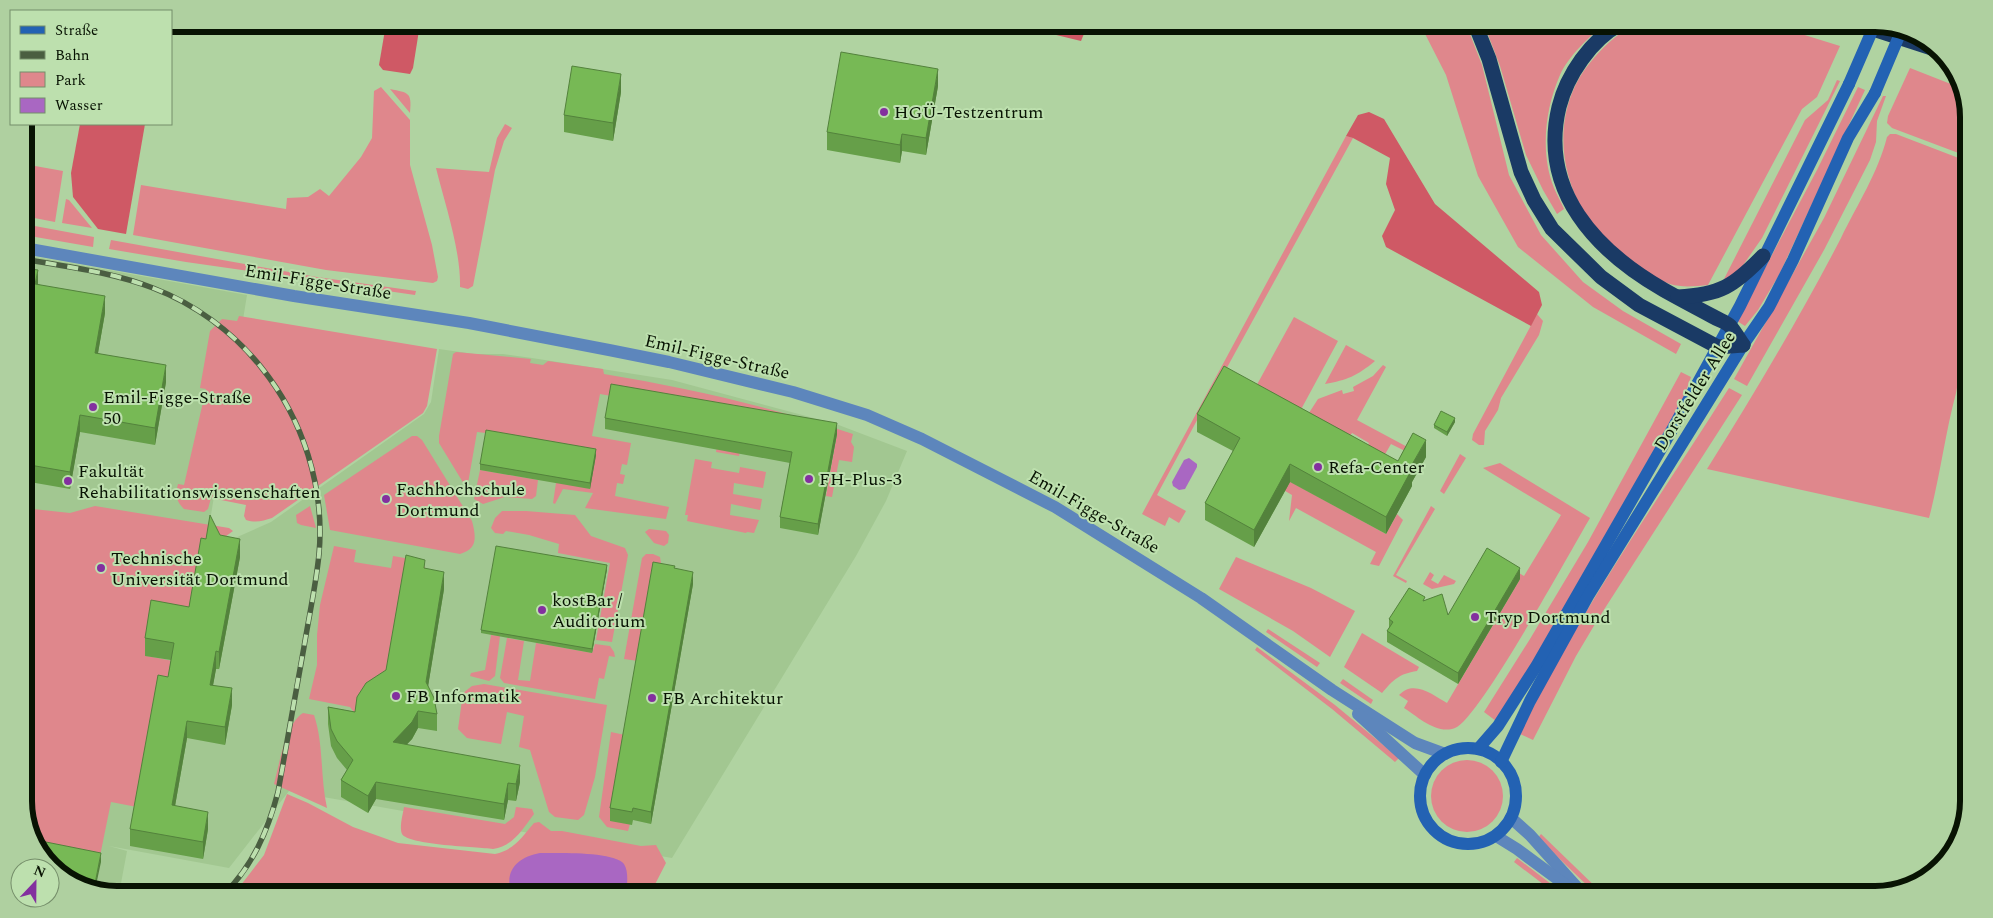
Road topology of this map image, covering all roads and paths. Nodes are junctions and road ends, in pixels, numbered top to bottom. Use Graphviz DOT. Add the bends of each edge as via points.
graph roads {
  1 [pos="1478,32"];
  2 [pos="1610,32"];
  3 [pos="1871,32"];
  4 [pos="1887,33"];
  5 [pos="1899,36"];
  6 [pos="1915,42"];
  7 [pos="33,250"];
  8 [pos="1763,256"];
  9 [pos="1677,297"];
  10 [pos="1729,325"];
  11 [pos="1743,345"];
  12 [pos="1718,347"];
  13 [pos="1332,690"];
  14 [pos="1478,750"];
  15 [pos="1445,754"];
  16 [pos="1502,762"];
  17 [pos="1425,775"];
  18 [pos="1511,818"];
  19 [pos="1496,836"];
  20 [pos="1567,886"];
  21 [pos="1576,886"];
  1 -- 12 [label="highway" via="1521,172 1552,229 1601,277 1639,305"];
  2 -- 9 [label="highway" via="1581,61 1561,100 1556,121 1556,159 1561,182 1575,211 1592,235 1632,270"];
  3 -- 8 [label="main road, Dorstfelder Allee, bridge"];
  4 -- 6 [label="highway"];
  5 -- 11 [label="main road, Dorstfelder Allee, bridge" via="1875,93 1848,138 1793,260 1769,307"];
  7 -- 13 [label="street, Emil-Figge-Straße" via="469,323 609,350 793,392 867,415 930,443 1055,507 1201,598"];
  8 -- 9 [label="highway" via="1728,286 1704,294"];
  8 -- 10 [label="main road, Dorstfelder Allee"];
  9 -- 10 [label="highway"];
  10 -- 11 [label="highway"];
  10 -- 12 [label="main road, Dorstfelder Allee"];
  11 -- 12 [label="highway"];
  11 -- 16 [label="main road, Dorstfelder Allee" via="1588,596 1530,701"];
  12 -- 14 [label="main road, Dorstfelder Allee" via="1562,625 1498,726"];
  13 -- 15 [label="street, Emil-Figge-Straße" via="1415,743"];
  13 -- 17 [label="street, Emil-Figge-Straße"];
  14 -- 15 [label="main road" via="1460,749"];
  14 -- 16 [label="main road"];
  15 -- 17 [label="main road" via="1432,764"];
  16 -- 18 [label="main road" via="1515,788 1515,809"];
  17 -- 19 [label="main road" via="1420,795 1423,813 1443,838 1459,844 1474,844"];
  18 -- 19 [label="main road"];
  18 -- 21 [label="street"];
  19 -- 20 [label="street"];
}
